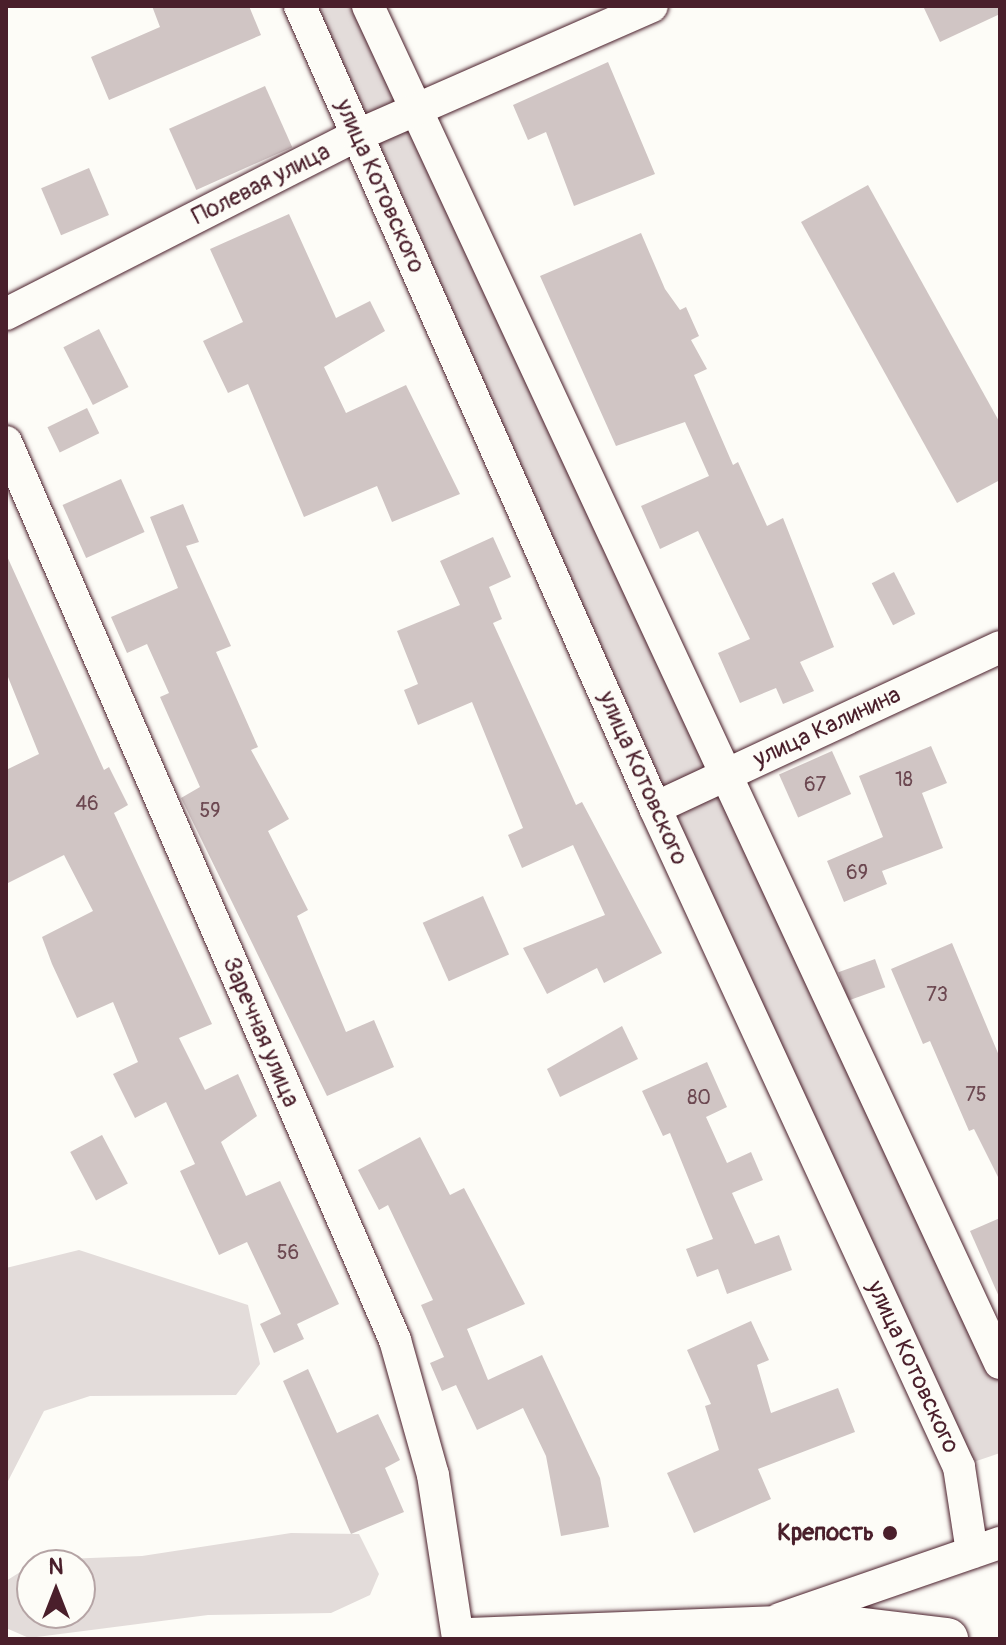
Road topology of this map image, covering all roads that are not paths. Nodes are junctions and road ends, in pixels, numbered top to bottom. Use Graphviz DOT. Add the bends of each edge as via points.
graph roads {
  1 [pos="300,6"];
  2 [pos="368,6"];
  3 [pos="652,6"];
  4 [pos="414,108"];
  5 [pos="356,136"];
  6 [pos="6,314"];
  7 [pos="6,442"];
  8 [pos="1000,647"];
  9 [pos="726,773"];
  10 [pos="655,808"];
  11 [pos="1000,1363"];
  12 [pos="986,1548"];
  13 [pos="754,1628"];
  14 [pos="681,1634"];
  15 [pos="458,1639"];
  16 [pos="469,1639"];
  17 [pos="947,1639"];
  1 -- 5 [label="street, улица Котовского"];
  2 -- 4 [label="street"];
  3 -- 4 [label="street, Полевая улица"];
  4 -- 5 [label="street, Полевая улица"];
  4 -- 9 [label="street"];
  5 -- 6 [label="street, Полевая улица"];
  5 -- 10 [label="street, улица Котовского"];
  7 -- 15 [label="street, Заречная улица" via="395,1340 433,1475"];
  8 -- 9 [label="street, улица Калинина"];
  9 -- 10 [label="street, улица Калинина"];
  9 -- 11 [label="street"];
  10 -- 12 [label="street, улица Котовского" via="959,1467"];
  12 -- 13 [label="street"];
  13 -- 14 [label="main road"];
  13 -- 17 [label="main road" via="831,1625"];
  14 -- 16 [label="main road"];
}
